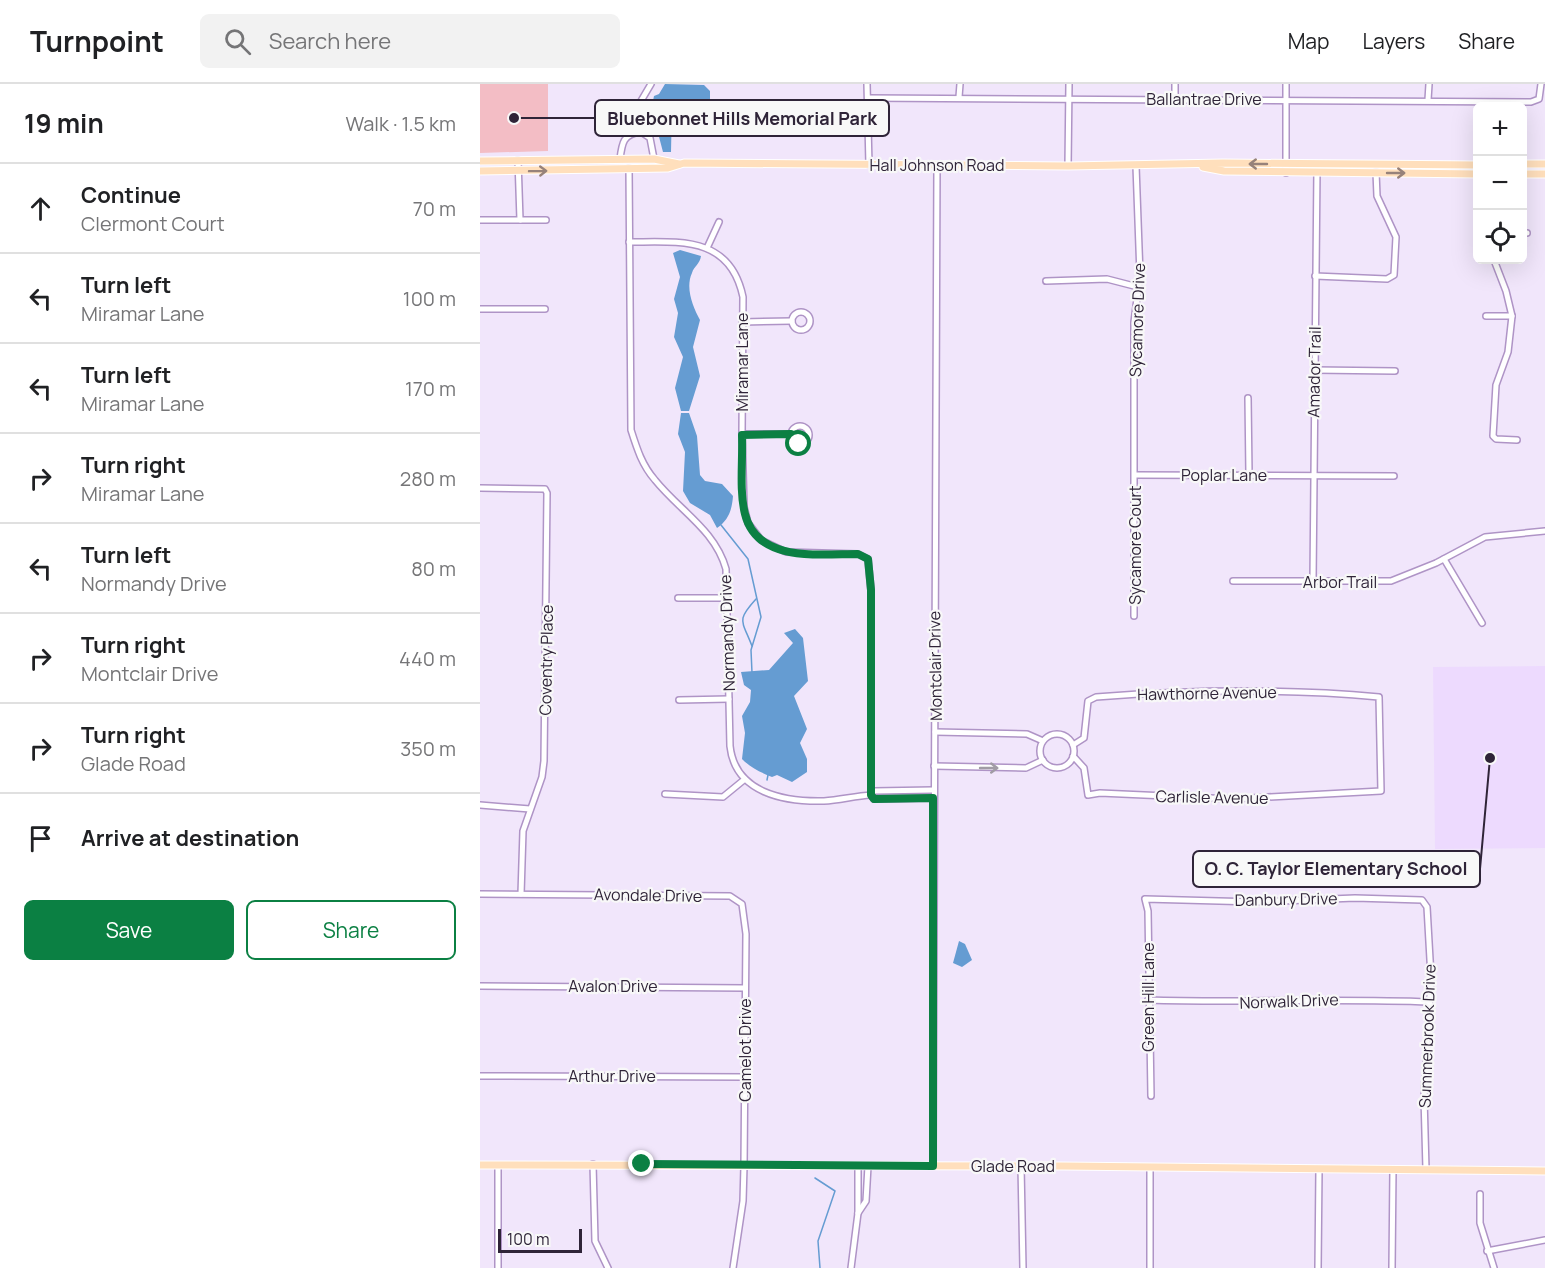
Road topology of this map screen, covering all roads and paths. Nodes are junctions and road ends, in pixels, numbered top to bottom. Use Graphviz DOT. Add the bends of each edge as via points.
graph roads {
  1 [pos="642,84"];
  2 [pos="867,84"];
  3 [pos="960,84"];
  4 [pos="1069,84"];
  5 [pos="1175,84"];
  6 [pos="1286,84"];
  7 [pos="1428,84"];
  8 [pos="1541,84"];
  9 [pos="649,86"];
  10 [pos="959,97"];
  11 [pos="868,98"];
  12 [pos="1068,99"];
  13 [pos="1175,99"];
  14 [pos="1286,99"];
  15 [pos="1428,100"];
  16 [pos="637,132"];
  17 [pos="620,159"];
  18 [pos="654,159"];
  19 [pos="518,160"];
  20 [pos="480,161"];
  21 [pos="679,164"];
  22 [pos="1286,164"];
  23 [pos="1316,164"];
  24 [pos="1376,164"];
  25 [pos="1527,164"];
  26 [pos="1545,164"];
  27 [pos="868,165"];
  28 [pos="937,165"];
  29 [pos="1473,165"];
  30 [pos="1068,166"];
  31 [pos="1136,166"];
  32 [pos="1194,166"];
  33 [pos="629,168"];
  34 [pos="480,171"];
  35 [pos="519,171"];
  36 [pos="1286,173"];
  37 [pos="1317,173"];
  38 [pos="1376,173"];
  39 [pos="1473,174"];
  40 [pos="1527,174"];
  41 [pos="1545,174"];
  42 [pos="480,220"];
  43 [pos="520,220"];
  44 [pos="546,220"];
  45 [pos="719,222"];
  46 [pos="629,242"];
  47 [pos="707,248"];
  48 [pos="1496,264"];
  49 [pos="1316,276"];
  50 [pos="1046,281"];
  51 [pos="1138,287"];
  52 [pos="480,309"];
  53 [pos="545,309"];
  54 [pos="1486,316"];
  55 [pos="1512,316"];
  56 [pos="792,321"];
  57 [pos="742,322"];
  58 [pos="1314,370"];
  59 [pos="1395,371"];
  60 [pos="1248,398"];
  61 [pos="791,434"];
  62 [pos="742,435"];
  63 [pos="1517,440"];
  64 [pos="1249,474"];
  65 [pos="1135,475"];
  66 [pos="1313,475"];
  67 [pos="1394,476"];
  68 [pos="480,488"];
  69 [pos="1545,531"];
  70 [pos="1444,559"];
  71 [pos="1233,581"];
  72 [pos="1313,581"];
  73 [pos="678,598"];
  74 [pos="727,598"];
  75 [pos="1134,616"];
  76 [pos="1482,623"];
  77 [pos="729,699"];
  78 [pos="679,700"];
  79 [pos="935,732"];
  80 [pos="1043,741"];
  81 [pos="1072,745"];
  82 [pos="1073,756"];
  83 [pos="1043,760"];
  84 [pos="934,766"];
  85 [pos="745,779"];
  86 [pos="933,790"];
  87 [pos="1381,791"];
  88 [pos="872,793"];
  89 [pos="665,794"];
  90 [pos="933,798"];
  91 [pos="480,805"];
  92 [pos="530,809"];
  93 [pos="480,894"];
  94 [pos="521,894"];
  95 [pos="1145,899"];
  96 [pos="1426,903"];
  97 [pos="746,934"];
  98 [pos="480,987"];
  99 [pos="746,988"];
  100 [pos="1148,1000"];
  101 [pos="1430,1002"];
  102 [pos="480,1076"];
  103 [pos="745,1077"];
  104 [pos="1151,1096"];
  105 [pos="593,1164"];
  106 [pos="498,1165"];
  107 [pos="480,1166"];
  108 [pos="744,1166"];
  109 [pos="858,1166"];
  110 [pos="868,1166"];
  111 [pos="933,1166"];
  112 [pos="1021,1166"];
  113 [pos="1150,1167"];
  114 [pos="1319,1169"];
  115 [pos="1393,1169"];
  116 [pos="1426,1169"];
  117 [pos="1545,1171"];
  118 [pos="1480,1194"];
  119 [pos="858,1213"];
  120 [pos="1545,1240"];
  121 [pos="1487,1251"];
  122 [pos="498,1268"];
  123 [pos="608,1268"];
  124 [pos="734,1268"];
  125 [pos="851,1268"];
  126 [pos="1023,1268"];
  127 [pos="1150,1268"];
  128 [pos="1318,1268"];
  129 [pos="1392,1268"];
  130 [pos="1494,1268"];
  1 -- 9 [label="street"];
  2 -- 11 [label="street"];
  3 -- 10 [label="street"];
  4 -- 12 [label="street"];
  5 -- 13 [label="street"];
  6 -- 14 [label="street"];
  7 -- 15 [label="street"];
  8 -- 15 [label="street, Ballantrae Drive" via="1539,99 1531,102"];
  9 -- 16 [label="street" via="638,106"];
  10 -- 11 [label="street, Ballantrae Drive"];
  10 -- 12 [label="street, Ballantrae Drive"];
  11 -- 27 [label="street"];
  12 -- 13 [label="street, Ballantrae Drive"];
  12 -- 30 [label="street"];
  13 -- 14 [label="street, Ballantrae Drive"];
  14 -- 15 [label="street, Ballantrae Drive"];
  14 -- 22 [label="street"];
  16 -- 17 [label="street" via="624,139"];
  16 -- 18 [label="street" via="650,138"];
  17 -- 18 [label="main road, Hall Johnson Road"];
  17 -- 19 [label="main road, Hall Johnson Road"];
  18 -- 21 [label="main road, Hall Johnson Road"];
  19 -- 20 [label="main road, Hall Johnson Road"];
  19 -- 35 [label="street"];
  21 -- 27 [label="main road, Hall Johnson Road"];
  21 -- 33 [label="main road, Hall Johnson Road" via="668,168"];
  22 -- 23 [label="main road, Hall Johnson Road"];
  22 -- 32 [label="main road, Hall Johnson Road, one-way"];
  22 -- 36 [label="street"];
  23 -- 24 [label="main road, Hall Johnson Road"];
  23 -- 37 [label="street, Amador Trail"];
  24 -- 29 [label="main road, Hall Johnson Road"];
  24 -- 38 [label="street"];
  25 -- 26 [label="main road"];
  27 -- 28 [label="main road, Hall Johnson Road"];
  28 -- 30 [label="main road, Hall Johnson Road"];
  28 -- 79 [label="street, Montclair Drive"];
  30 -- 31 [label="main road, Hall Johnson Road"];
  31 -- 32 [label="main road, Hall Johnson Road"];
  31 -- 51 [label="street, Sycamore Drive"];
  32 -- 36 [label="main road, Hall Johnson Road"];
  35 -- 33 [label="main road, Hall Johnson Road, one-way"];
  33 -- 46 [label="street, Normandy Drive"];
  34 -- 35 [label="main road, Hall Johnson Road"];
  35 -- 43 [label="street"];
  36 -- 37 [label="main road, Hall Johnson Road"];
  37 -- 38 [label="main road, Hall Johnson Road"];
  37 -- 49 [label="street, Amador Trail"];
  38 -- 39 [label="main road, Hall Johnson Road, one-way"];
  38 -- 49 [label="street" via="1377,196 1396,237 1394,275 1387,279"];
  40 -- 41 [label="main road"];
  42 -- 43 [label="street"];
  43 -- 44 [label="street"];
  45 -- 47 [label="street"];
  46 -- 47 [label="street, Miramar Lane" via="684,242"];
  46 -- 74 [label="street, Normandy Drive" via="631,430 641,461 655,480 714,539 721,551"];
  47 -- 57 [label="street, Miramar Lane" via="726,261 737,277 743,297"];
  48 -- 55 [label="street"];
  49 -- 58 [label="street, Amador Trail"];
  50 -- 51 [label="street" via="1107,279"];
  51 -- 65 [label="street, Sycamore Drive" via="1134,322"];
  52 -- 53 [label="street"];
  54 -- 55 [label="street"];
  55 -- 63 [label="street" via="1508,352 1496,385 1494,438"];
  56 -- 57 [label="street"];
  57 -- 62 [label="street, Miramar Lane"];
  58 -- 59 [label="street"];
  58 -- 66 [label="street, Amador Trail"];
  60 -- 64 [label="street"];
  61 -- 62 [label="street"];
  62 -- 88 [label="street, Miramar Lane" via="745,515 761,540 786,552 858,554 869,561"];
  64 -- 65 [label="street, Poplar Lane"];
  64 -- 66 [label="street, Poplar Lane"];
  65 -- 75 [label="street, Sycamore Court"];
  66 -- 67 [label="street, Poplar Lane"];
  66 -- 72 [label="street, Amador Trail"];
  68 -- 92 [label="street, Coventry Place" via="543,487 547,493 544,761"];
  69 -- 70 [label="street, Arbor Trail" via="1485,537"];
  70 -- 72 [label="street, Arbor Trail" via="1391,581"];
  70 -- 76 [label="street"];
  71 -- 72 [label="street, Arbor Trail"];
  73 -- 74 [label="street"];
  74 -- 77 [label="street, Normandy Drive"];
  77 -- 78 [label="street"];
  77 -- 85 [label="street, Normandy Drive" via="731,754"];
  79 -- 80 [label="street" via="1028,734"];
  79 -- 84 [label="street, Montclair Drive"];
  80 -- 81 [label="street" via="1059,734"];
  80 -- 83 [label="street"];
  81 -- 82 [label="street"];
  81 -- 87 [label="street, Hawthorne Avenue" via="1084,738 1088,701 1096,697 1267,690 1379,697"];
  82 -- 83 [label="street" via="1062,767 1051,767"];
  82 -- 87 [label="street, Carlisle Avenue" via="1084,768 1088,795 1232,799"];
  84 -- 83 [label="street, one-way" via="1026,768"];
  84 -- 86 [label="street, Montclair Drive"];
  85 -- 88 [label="street" via="762,792 807,800 826,801"];
  85 -- 89 [label="street" via="723,797"];
  86 -- 88 [label="street"];
  86 -- 90 [label="street, Montclair Drive"];
  88 -- 90 [label="street" via="874,799"];
  90 -- 111 [label="street, Montclair Drive"];
  91 -- 92 [label="street"];
  92 -- 94 [label="street, Coventry Place" via="523,831"];
  93 -- 94 [label="street, Avondale Drive"];
  94 -- 97 [label="street, Avondale Drive" via="730,896 744,908"];
  95 -- 96 [label="street, Danbury Drive" via="1256,902 1355,898"];
  95 -- 100 [label="street, Green Hill Lane"];
  96 -- 101 [label="street, Summerbrook Drive"];
  97 -- 99 [label="street, Camelot Drive"];
  98 -- 99 [label="street, Avalon Drive"];
  99 -- 103 [label="street, Camelot Drive"];
  100 -- 101 [label="street, Norwalk Drive"];
  100 -- 104 [label="street, Green Hill Lane"];
  101 -- 116 [label="street, Summerbrook Drive" via="1424,1097"];
  102 -- 103 [label="street, Arthur Drive"];
  103 -- 108 [label="street, Camelot Drive"];
  105 -- 106 [label="main road, Glade Road"];
  105 -- 108 [label="main road, Glade Road"];
  105 -- 123 [label="street" via="595,1241"];
  106 -- 107 [label="main road, Glade Road"];
  106 -- 122 [label="street"];
  108 -- 109 [label="main road, Glade Road"];
  108 -- 124 [label="street, Camelot Drive"];
  109 -- 110 [label="main road, Glade Road"];
  109 -- 119 [label="street"];
  110 -- 111 [label="main road, Glade Road"];
  110 -- 119 [label="street" via="866,1201"];
  111 -- 112 [label="main road, Glade Road"];
  112 -- 113 [label="main road, Glade Road"];
  112 -- 126 [label="street"];
  113 -- 114 [label="main road, Glade Road"];
  113 -- 127 [label="street"];
  114 -- 115 [label="main road, Glade Road"];
  114 -- 128 [label="street"];
  115 -- 116 [label="main road, Glade Road"];
  115 -- 129 [label="street"];
  116 -- 117 [label="main road, Glade Road"];
  118 -- 121 [label="street" via="1480,1223"];
  119 -- 125 [label="street"];
  120 -- 121 [label="street"];
  121 -- 130 [label="street"];
}
